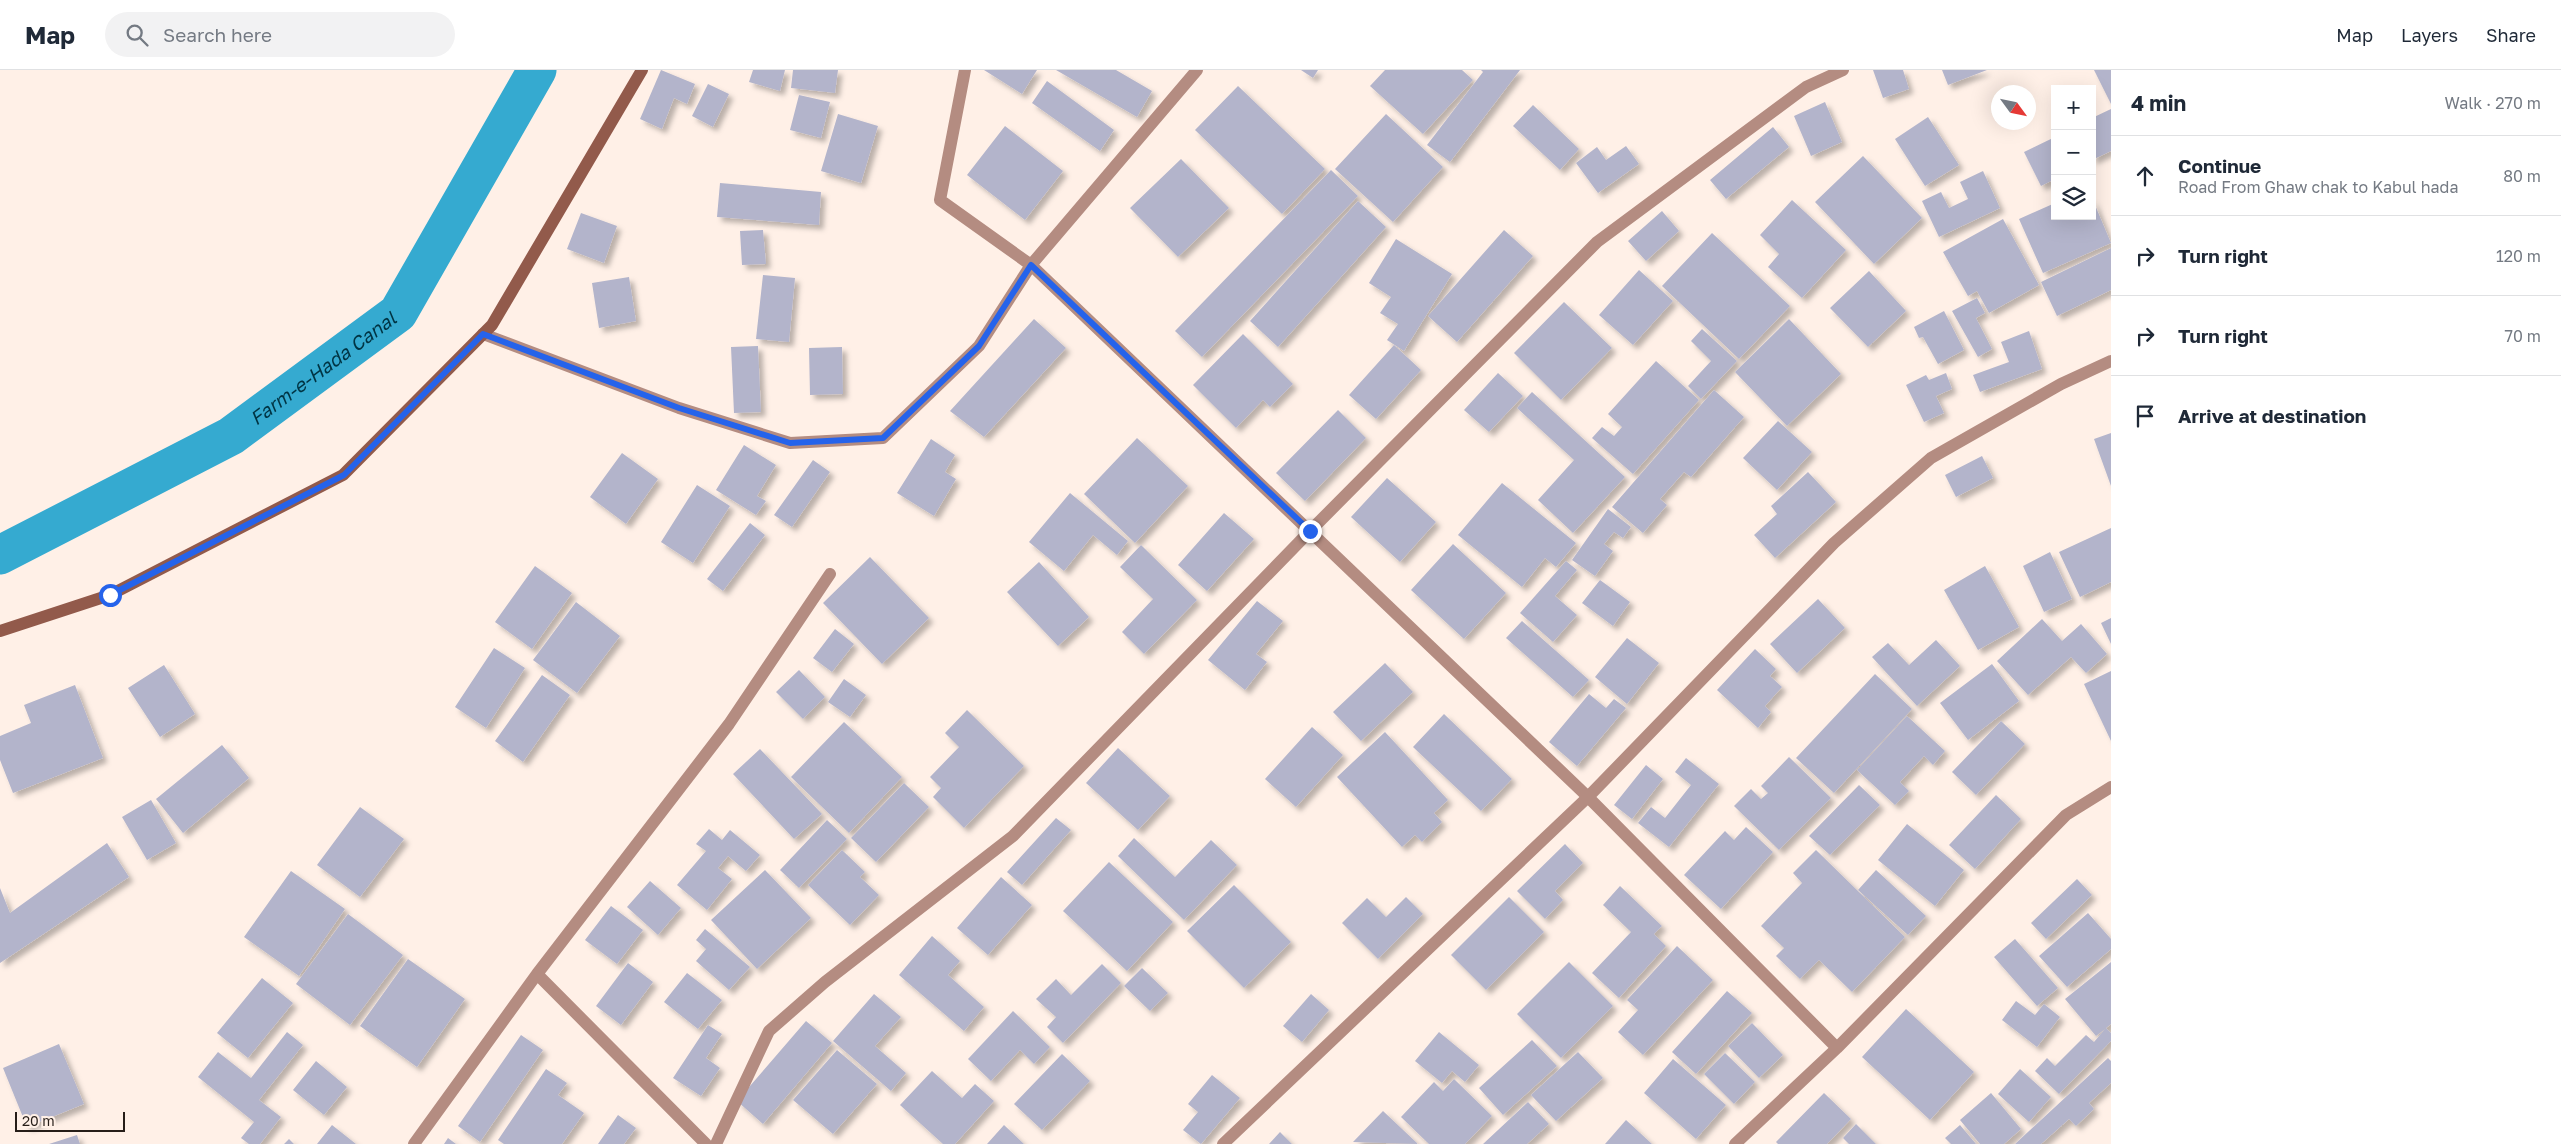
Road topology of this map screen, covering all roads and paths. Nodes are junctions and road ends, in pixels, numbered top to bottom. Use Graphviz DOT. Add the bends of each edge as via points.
graph roads {
  1 [pos="642,70"];
  2 [pos="965,70"];
  3 [pos="1197,70"];
  4 [pos="1843,70"];
  5 [pos="1031,265"];
  6 [pos="483,334"];
  7 [pos="2111,361"];
  8 [pos="1310,531"];
  9 [pos="830,574"];
  10 [pos="0,631"];
  11 [pos="2111,787"];
  12 [pos="1588,797"];
  13 [pos="537,974"];
  14 [pos="1837,1048"];
  15 [pos="414,1144"];
  16 [pos="706,1144"];
  17 [pos="716,1144"];
  18 [pos="1223,1144"];
  19 [pos="1735,1144"];
  1 -- 6 [label="street" via="492,325"];
  2 -- 5 [label="street" via="940,200"];
  3 -- 5 [label="street"];
  4 -- 8 [label="street" via="1806,87 1596,242"];
  5 -- 6 [label="street" via="979,346 883,438 790,443 679,408"];
  5 -- 8 [label="street"];
  6 -- 10 [label="street" via="344,475 110,595"];
  7 -- 12 [label="street" via="2061,384 1931,458 1834,543"];
  8 -- 12 [label="street"];
  8 -- 17 [label="street" via="1013,836 825,982 769,1031"];
  9 -- 13 [label="street" via="729,724"];
  11 -- 14 [label="street" via="2066,815"];
  12 -- 14 [label="street"];
  12 -- 18 [label="street"];
  13 -- 15 [label="street"];
  13 -- 16 [label="street"];
  14 -- 19 [label="street"];
}
